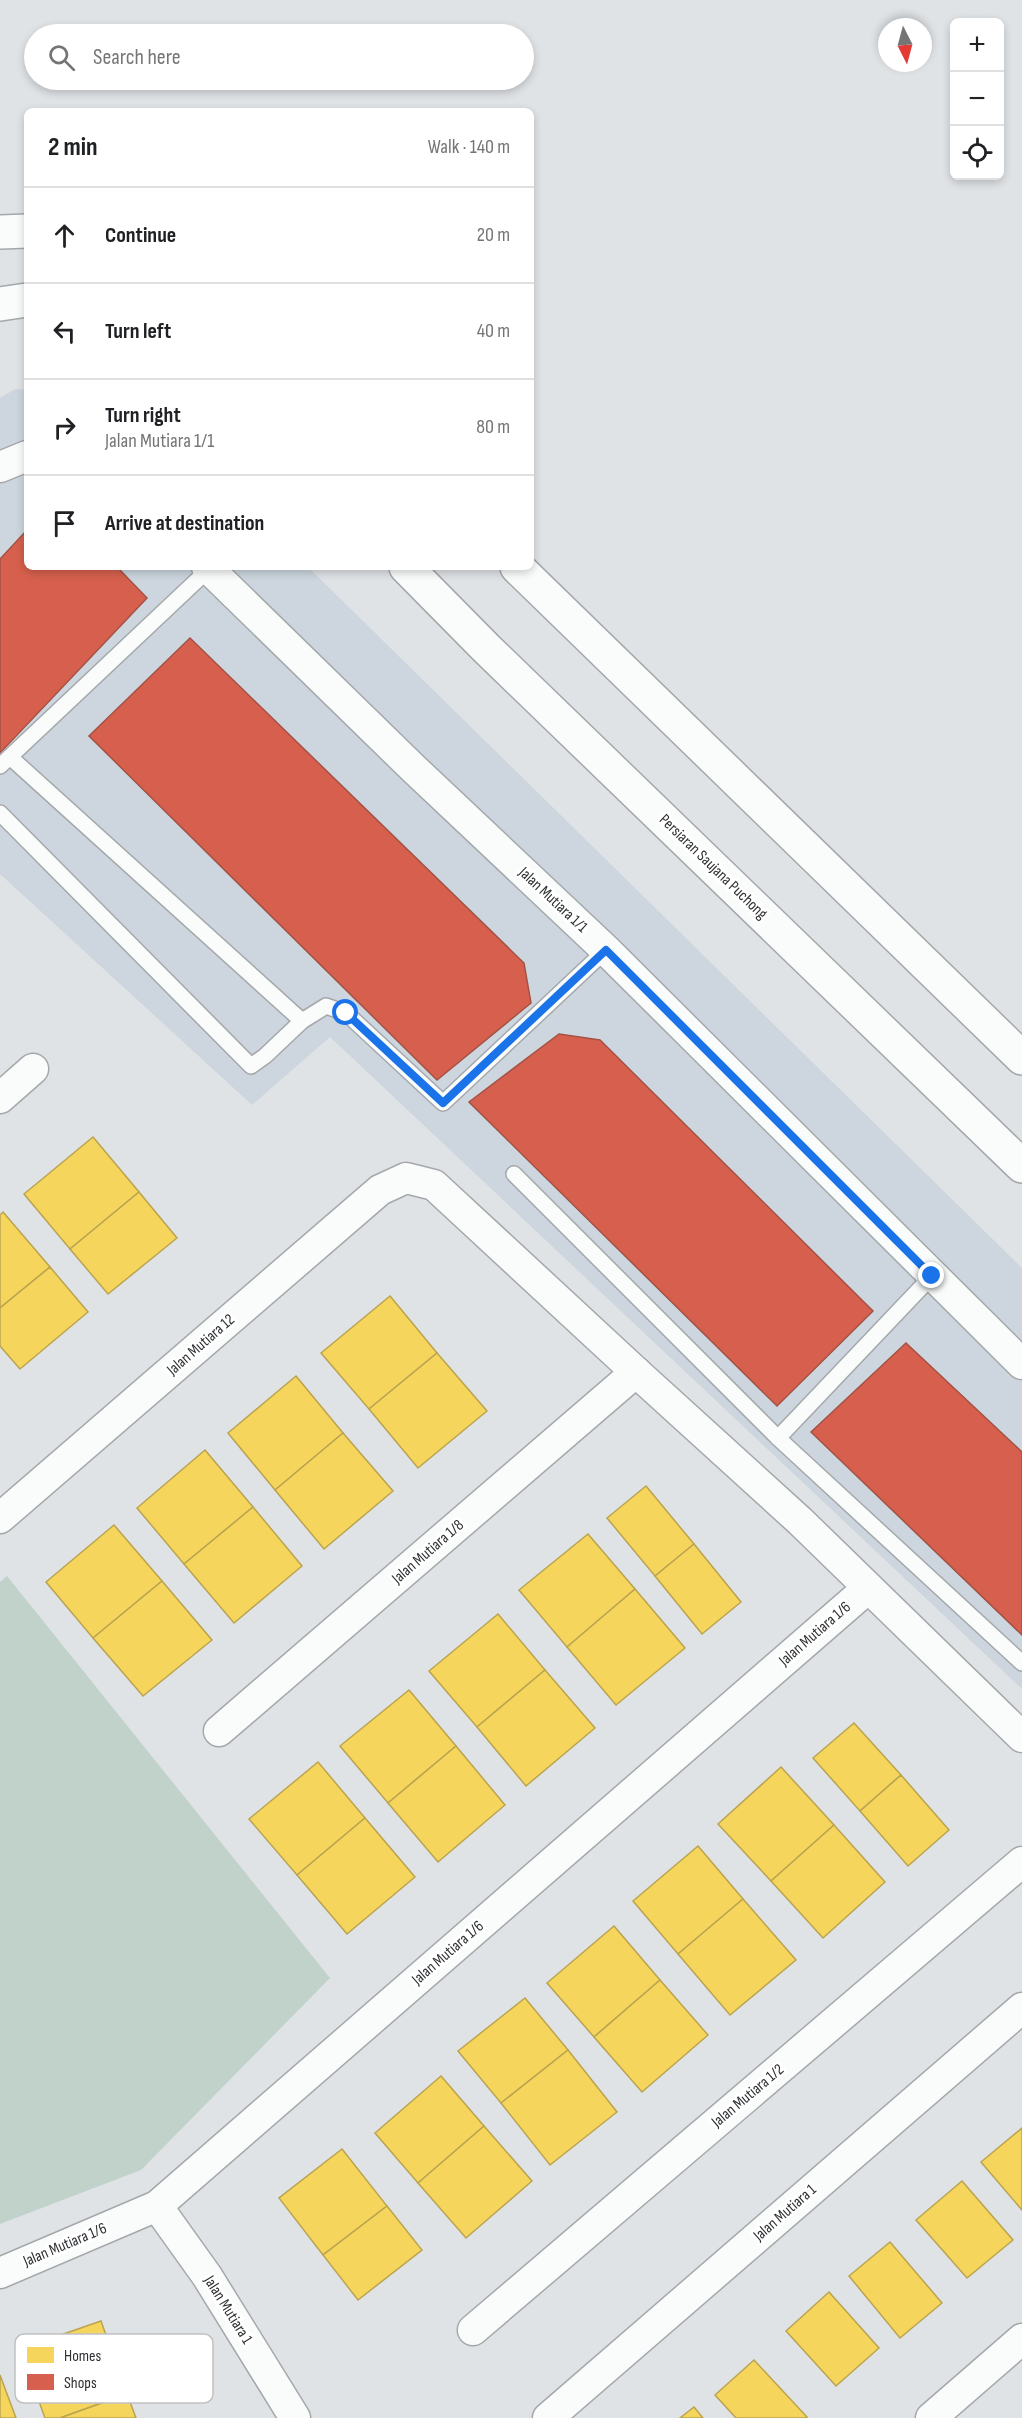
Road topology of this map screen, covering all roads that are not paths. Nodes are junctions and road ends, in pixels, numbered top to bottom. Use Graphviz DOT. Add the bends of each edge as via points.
graph roads {
  1 [pos="24,231"];
  2 [pos="0,232"];
  3 [pos="24,300"];
  4 [pos="0,304"];
  5 [pos="24,457"];
  6 [pos="0,467"];
  7 [pos="206,570"];
  8 [pos="210,570"];
  9 [pos="409,570"];
  10 [pos="520,570"];
  11 [pos="5,761"];
  12 [pos="0,813"];
  13 [pos="606,950"];
  14 [pos="302,1020"];
  15 [pos="1022,1058"];
  16 [pos="33,1069"];
  17 [pos="0,1098"];
  18 [pos="1022,1166"];
  19 [pos="514,1174"];
  20 [pos="932,1276"];
  21 [pos="1022,1364"];
  22 [pos="636,1372"];
  23 [pos="778,1437"];
  24 [pos="0,1518"];
  25 [pos="868,1588"];
  26 [pos="1022,1663"];
  27 [pos="219,1731"];
  28 [pos="1022,1737"];
  29 [pos="1022,1863"];
  30 [pos="1022,2008"];
  31 [pos="157,2206"];
  32 [pos="0,2273"];
  33 [pos="474,2330"];
  34 [pos="1022,2340"];
  35 [pos="946,2410"];
  36 [pos="295,2418"];
  37 [pos="549,2418"];
  1 -- 2 [label="street"];
  3 -- 4 [label="street"];
  5 -- 6 [label="street"];
  7 -- 11 [label="lane"];
  8 -- 13 [label="street, Jalan Mutiara 1/1"];
  9 -- 18 [label="street, Persiaran Saujana Puchong"];
  10 -- 15 [label="street"];
  11 -- 14 [label="lane"];
  12 -- 14 [label="lane" via="251,1066"];
  13 -- 14 [label="lane" via="443,1103 346,1013 326,1006"];
  13 -- 20 [label="street, Jalan Mutiara 1/1"];
  16 -- 17 [label="street"];
  19 -- 23 [label="lane"];
  20 -- 21 [label="street, Jalan Mutiara 1/1"];
  20 -- 23 [label="lane"];
  22 -- 24 [label="street, Jalan Mutiara 12" via="434,1185 406,1178 380,1190"];
  22 -- 25 [label="street"];
  22 -- 27 [label="street, Jalan Mutiara 1/8"];
  23 -- 26 [label="lane"];
  25 -- 28 [label="street"];
  25 -- 31 [label="street, Jalan Mutiara 1/6"];
  29 -- 33 [label="street, Jalan Mutiara 1/2"];
  30 -- 37 [label="street, Jalan Mutiara 1"];
  31 -- 32 [label="street, Jalan Mutiara 1/6"];
  31 -- 36 [label="street, Jalan Mutiara 1" via="207,2276"];
  34 -- 35 [label="street"];
}
